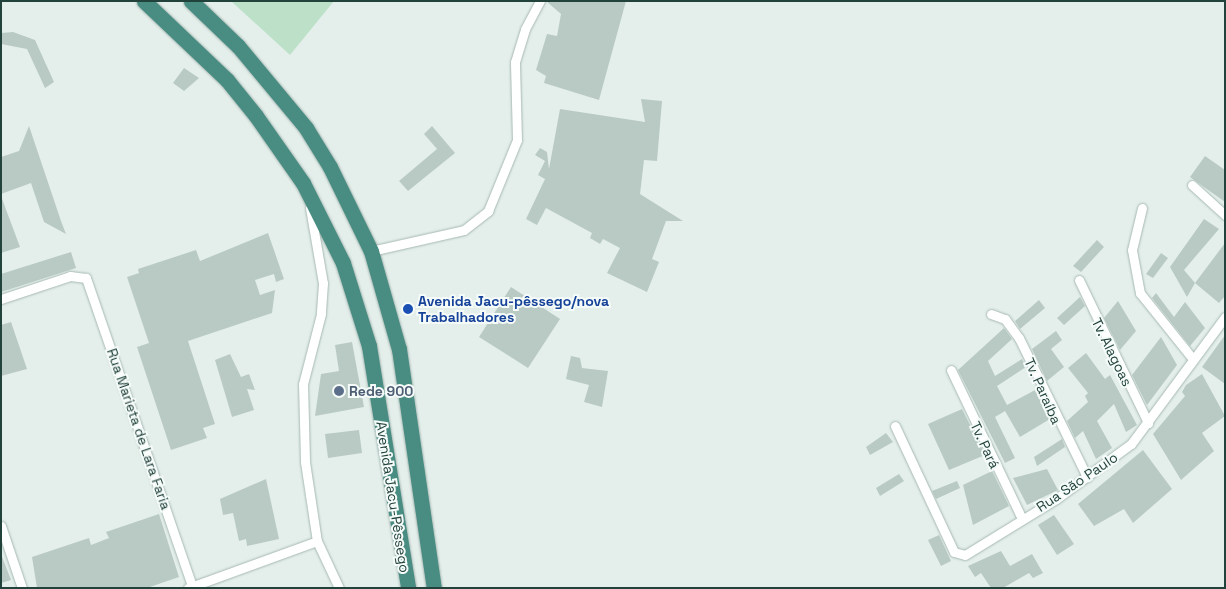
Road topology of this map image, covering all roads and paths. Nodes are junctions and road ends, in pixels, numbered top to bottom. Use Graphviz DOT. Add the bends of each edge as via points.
graph roads {
  1 [pos="144,1"];
  2 [pos="191,1"];
  3 [pos="540,1"];
  4 [pos="303,183"];
  5 [pos="1192,185"];
  6 [pos="1142,208"];
  7 [pos="1225,215"];
  8 [pos="372,251"];
  9 [pos="1079,280"];
  10 [pos="1,299"];
  11 [pos="991,314"];
  12 [pos="1225,317"];
  13 [pos="1192,358"];
  14 [pos="951,370"];
  15 [pos="1148,422"];
  16 [pos="895,426"];
  17 [pos="1086,477"];
  18 [pos="1022,519"];
  19 [pos="1,526"];
  20 [pos="317,541"];
  21 [pos="191,587"];
  22 [pos="22,588"];
  23 [pos="339,588"];
  24 [pos="408,588"];
  25 [pos="434,588"];
  1 -- 4 [label="highway, Avenida Jacu-Pêssego" via="227,80"];
  2 -- 8 [label="highway, Avenida Jacu-Pêssego" via="238,46 306,128 330,167"];
  3 -- 8 [label="street" via="515,62 517,140 488,211 464,230"];
  4 -- 20 [label="street" via="323,283 302,413"];
  4 -- 24 [label="highway, Avenida Jacu-Pêssego" via="343,263 369,346"];
  5 -- 7 [label="street"];
  6 -- 13 [label="street" via="1132,250 1140,294"];
  8 -- 25 [label="highway, Avenida Jacu-Pêssego" via="399,349"];
  9 -- 15 [label="street, Tv. Alagoas"];
  10 -- 21 [label="street, Rua Marieta de Lara Faria" via="80,274 88,282"];
  11 -- 17 [label="street, Tv. Paraíba" via="1005,319 1019,338"];
  12 -- 13 [label="street, Rua São Paulo"];
  13 -- 15 [label="street, Rua São Paulo"];
  14 -- 18 [label="street, Tv. Pará"];
  15 -- 17 [label="street, Rua São Paulo" via="1111,461"];
  16 -- 18 [label="street, Rua São Paulo" via="954,552 965,555"];
  17 -- 18 [label="street, Rua São Paulo"];
  19 -- 22 [label="street"];
  20 -- 21 [label="street"];
  20 -- 23 [label="street"];
}
